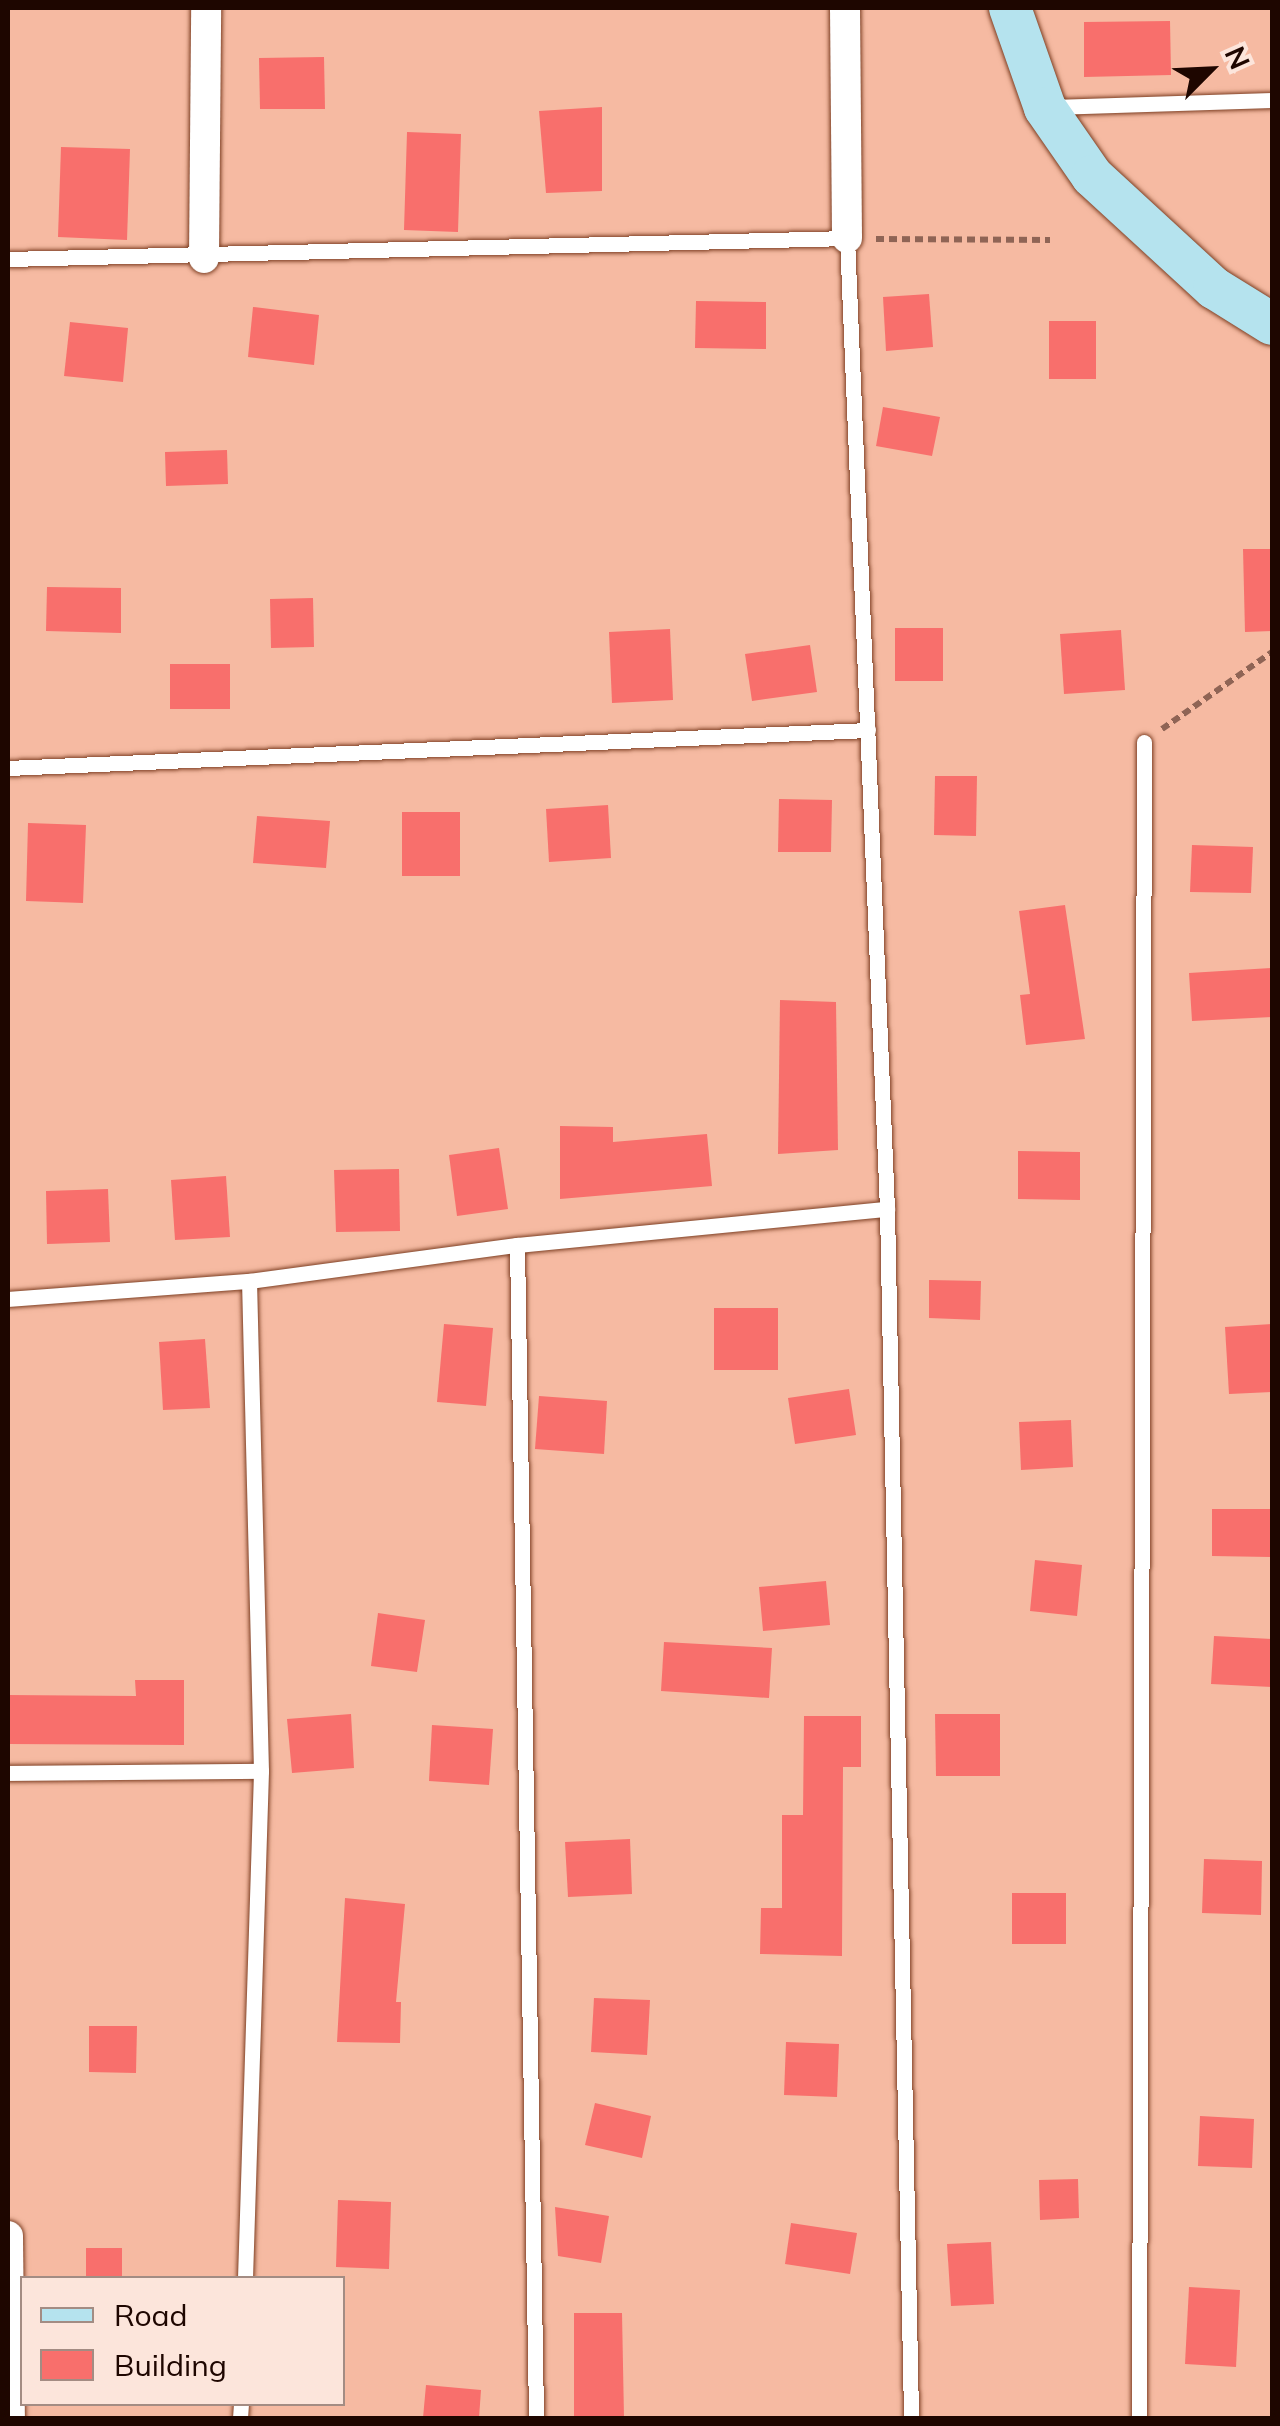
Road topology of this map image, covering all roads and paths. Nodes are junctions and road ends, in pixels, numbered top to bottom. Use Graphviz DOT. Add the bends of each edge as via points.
graph roads {
  1 [pos="206,8"];
  2 [pos="844,8"];
  3 [pos="1010,8"];
  4 [pos="1272,100"];
  5 [pos="1045,108"];
  6 [pos="847,238"];
  7 [pos="1050,240"];
  8 [pos="204,258"];
  9 [pos="8,259"];
  10 [pos="1272,324"];
  11 [pos="1272,652"];
  12 [pos="868,730"];
  13 [pos="1144,742"];
  14 [pos="8,768"];
  15 [pos="888,1209"];
  16 [pos="516,1245"];
  17 [pos="249,1281"];
  18 [pos="8,1298"];
  19 [pos="261,1771"];
  20 [pos="8,1773"];
  21 [pos="8,2236"];
  22 [pos="245,2276"];
  23 [pos="10,2418"];
  24 [pos="536,2418"];
  25 [pos="911,2418"];
  26 [pos="1138,2418"];
  1 -- 8 [label="street"];
  2 -- 6 [label="street"];
  3 -- 5 [label="main road"];
  4 -- 5 [label="lane"];
  5 -- 10 [label="main road" via="1092,176 1156,240"];
  6 -- 7 [label="path"];
  6 -- 8 [label="lane"];
  6 -- 12 [label="lane"];
  8 -- 9 [label="lane"];
  11 -- 13 [label="path"];
  12 -- 14 [label="lane"];
  12 -- 15 [label="lane"];
  13 -- 26 [label="lane"];
  15 -- 16 [label="lane"];
  15 -- 25 [label="lane"];
  16 -- 17 [label="lane"];
  16 -- 24 [label="lane"];
  17 -- 18 [label="lane"];
  17 -- 19 [label="lane"];
  19 -- 20 [label="lane"];
  19 -- 22 [label="lane"];
  21 -- 23 [label="street"];
}
